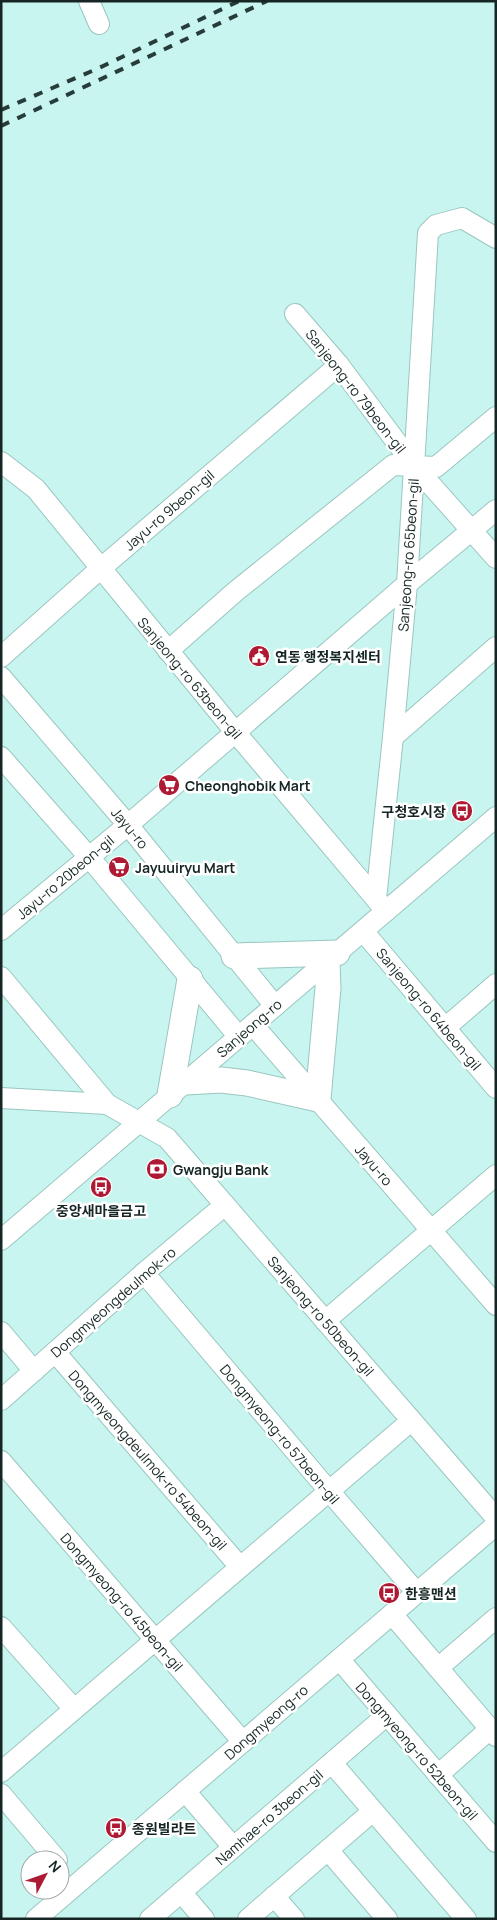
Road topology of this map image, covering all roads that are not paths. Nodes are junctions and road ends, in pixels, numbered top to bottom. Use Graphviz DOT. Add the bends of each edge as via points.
graph roads {
  1 [pos="89,1"];
  2 [pos="99,24"];
  3 [pos="496,238"];
  4 [pos="295,314"];
  5 [pos="339,365"];
  6 [pos="496,417"];
  7 [pos="2,464"];
  8 [pos="415,467"];
  9 [pos="496,510"];
  10 [pos="472,530"];
  11 [pos="496,558"];
  12 [pos="100,569"];
  13 [pos="407,584"];
  14 [pos="496,647"];
  15 [pos="3,649"];
  16 [pos="168,651"];
  17 [pos="1,677"];
  18 [pos="236,733"];
  19 [pos="393,737"];
  20 [pos="1,757"];
  21 [pos="496,817"];
  22 [pos="128,825"];
  23 [pos="89,857"];
  24 [pos="381,904"];
  25 [pos="1,930"];
  26 [pos="363,931"];
  27 [pos="234,956"];
  28 [pos="332,957"];
  29 [pos="1,977"];
  30 [pos="190,979"];
  31 [pos="496,984"];
  32 [pos="275,1006"];
  33 [pos="445,1028"];
  34 [pos="246,1031"];
  35 [pos="178,1088"];
  36 [pos="496,1088"];
  37 [pos="1,1098"];
  38 [pos="318,1099"];
  39 [pos="108,1104"];
  40 [pos="138,1123"];
  41 [pos="496,1175"];
  42 [pos="225,1205"];
  43 [pos="431,1230"];
  44 [pos="1,1240"];
  45 [pos="144,1273"];
  46 [pos="496,1305"];
  47 [pos="325,1321"];
  48 [pos="1,1332"];
  49 [pos="55,1352"];
  50 [pos="34,1371"];
  51 [pos="1,1400"];
  52 [pos="411,1420"];
  53 [pos="1,1461"];
  54 [pos="328,1491"];
  55 [pos="496,1518"];
  56 [pos="496,1525"];
  57 [pos="240,1567"];
  58 [pos="417,1593"];
  59 [pos="392,1614"];
  60 [pos="493,1626"];
  61 [pos="1,1627"];
  62 [pos="155,1640"];
  63 [pos="339,1659"];
  64 [pos="438,1668"];
  65 [pos="74,1709"];
  66 [pos="387,1715"];
  67 [pos="493,1732"];
  68 [pos="243,1742"];
  69 [pos="332,1763"];
  70 [pos="1,1772"];
  71 [pos="438,1775"];
  72 [pos="185,1792"];
  73 [pos="1,1794"];
  74 [pos="373,1811"];
  75 [pos="496,1842"];
  76 [pos="233,1847"];
  77 [pos="49,1850"];
  78 [pos="328,1850"];
  79 [pos="70,1876"];
  80 [pos="77,1884"];
  81 [pos="181,1892"];
  82 [pos="274,1896"];
  83 [pos="36,1919"];
  84 [pos="150,1919"];
  85 [pos="204,1919"];
  86 [pos="248,1919"];
  87 [pos="294,1919"];
  88 [pos="387,1919"];
  89 [pos="466,1919"];
  1 -- 2 [label="street"];
  3 -- 8 [label="street, Sanjeong-ro 65beon-gil" via="462,218 436,224 428,233"];
  4 -- 5 [label="street, Sanjeong-ro 79beon-gil"];
  5 -- 8 [label="street, Sanjeong-ro 79beon-gil"];
  5 -- 12 [label="street, Jayu-ro 9beon-gil"];
  6 -- 8 [label="street" via="436,467"];
  7 -- 12 [label="street, Sanjeong-ro 63beon-gil" via="36,489"];
  8 -- 10 [label="street, Sanjeong-ro 79beon-gil"];
  8 -- 13 [label="street, Sanjeong-ro 65beon-gil"];
  8 -- 16 [label="street" via="393,465 236,591"];
  9 -- 10 [label="street, Jayu-ro 20beon-gil"];
  10 -- 11 [label="street, Sanjeong-ro 79beon-gil"];
  10 -- 13 [label="street, Jayu-ro 20beon-gil"];
  12 -- 15 [label="street, Jayu-ro 9beon-gil"];
  12 -- 16 [label="street, Sanjeong-ro 63beon-gil"];
  13 -- 18 [label="street, Jayu-ro 20beon-gil"];
  13 -- 19 [label="street, Sanjeong-ro 65beon-gil"];
  14 -- 19 [label="street"];
  16 -- 18 [label="street, Sanjeong-ro 63beon-gil"];
  17 -- 22 [label="street, Jayu-ro"];
  18 -- 22 [label="street, Jayu-ro 20beon-gil"];
  18 -- 24 [label="street, Sanjeong-ro 63beon-gil"];
  19 -- 24 [label="street, Sanjeong-ro 65beon-gil"];
  20 -- 23 [label="street, Jayu-ro"];
  21 -- 24 [label="street, Sanjeong-ro"];
  22 -- 23 [label="street, Jayu-ro 20beon-gil"];
  22 -- 27 [label="street, Jayu-ro"];
  23 -- 25 [label="street, Jayu-ro 20beon-gil"];
  23 -- 30 [label="street, Jayu-ro"];
  24 -- 26 [label="street, Sanjeong-ro"];
  26 -- 28 [label="street, Sanjeong-ro"];
  26 -- 33 [label="street, Sanjeong-ro 64beon-gil"];
  27 -- 28 [label="main road"];
  27 -- 32 [label="street, Jayu-ro"];
  28 -- 32 [label="street, Sanjeong-ro"];
  28 -- 38 [label="main road"];
  29 -- 39 [label="street"];
  30 -- 34 [label="street, Jayu-ro"];
  30 -- 35 [label="main road"];
  31 -- 33 [label="street"];
  32 -- 34 [label="street, Sanjeong-ro"];
  33 -- 36 [label="street, Sanjeong-ro 64beon-gil"];
  34 -- 35 [label="street, Sanjeong-ro"];
  34 -- 38 [label="street, Jayu-ro"];
  35 -- 38 [label="main road" via="221,1080"];
  35 -- 40 [label="street, Sanjeong-ro"];
  37 -- 39 [label="street"];
  38 -- 43 [label="street, Jayu-ro"];
  39 -- 40 [label="street, Sanjeong-ro 50beon-gil"];
  40 -- 42 [label="street, Sanjeong-ro 50beon-gil" via="167,1138"];
  40 -- 44 [label="street, Sanjeong-ro"];
  41 -- 43 [label="street"];
  42 -- 45 [label="street, Dongmyeongdeulmok-ro"];
  42 -- 47 [label="street, Sanjeong-ro 50beon-gil"];
  43 -- 46 [label="street, Jayu-ro"];
  43 -- 47 [label="street"];
  45 -- 49 [label="street, Dongmyeongdeulmok-ro"];
  45 -- 54 [label="street, Dongmyeong-ro 57beon-gil"];
  47 -- 52 [label="street, Sanjeong-ro 50beon-gil"];
  48 -- 50 [label="street"];
  49 -- 50 [label="street, Dongmyeongdeulmok-ro"];
  49 -- 57 [label="street, Dongmyeongdeulmok-ro 54beon-gil"];
  50 -- 51 [label="street, Dongmyeongdeulmok-ro"];
  52 -- 54 [label="street"];
  52 -- 55 [label="street, Sanjeong-ro 50beon-gil"];
  53 -- 62 [label="street, Dongmyeong-ro 45beon-gil"];
  54 -- 57 [label="street"];
  54 -- 58 [label="street, Dongmyeong-ro 57beon-gil"];
  56 -- 58 [label="street, Dongmyeong-ro"];
  57 -- 62 [label="street"];
  58 -- 59 [label="street, Dongmyeong-ro"];
  59 -- 63 [label="street, Dongmyeong-ro"];
  59 -- 64 [label="street"];
  60 -- 64 [label="street"];
  61 -- 65 [label="street"];
  62 -- 65 [label="street"];
  62 -- 68 [label="street, Dongmyeong-ro 45beon-gil"];
  63 -- 66 [label="street, Dongmyeong-ro 52beon-gil"];
  63 -- 68 [label="street, Dongmyeong-ro"];
  64 -- 67 [label="street"];
  65 -- 70 [label="street"];
  66 -- 69 [label="street, Namhae-ro 3beon-gil"];
  66 -- 71 [label="street, Dongmyeong-ro 52beon-gil"];
  67 -- 71 [label="street"];
  68 -- 72 [label="street, Dongmyeong-ro"];
  69 -- 74 [label="street"];
  69 -- 76 [label="street, Namhae-ro 3beon-gil"];
  71 -- 75 [label="street, Dongmyeong-ro 52beon-gil"];
  72 -- 76 [label="street"];
  72 -- 80 [label="street, Dongmyeong-ro"];
  73 -- 77 [label="street"];
  74 -- 78 [label="street"];
  74 -- 89 [label="street"];
  76 -- 81 [label="street, Namhae-ro 3beon-gil"];
  78 -- 82 [label="street"];
  78 -- 88 [label="street"];
  79 -- 80 [label="street"];
  80 -- 83 [label="street, Dongmyeong-ro"];
  81 -- 84 [label="street, Namhae-ro 3beon-gil"];
  81 -- 85 [label="street"];
  82 -- 86 [label="street"];
  82 -- 87 [label="street"];
}
